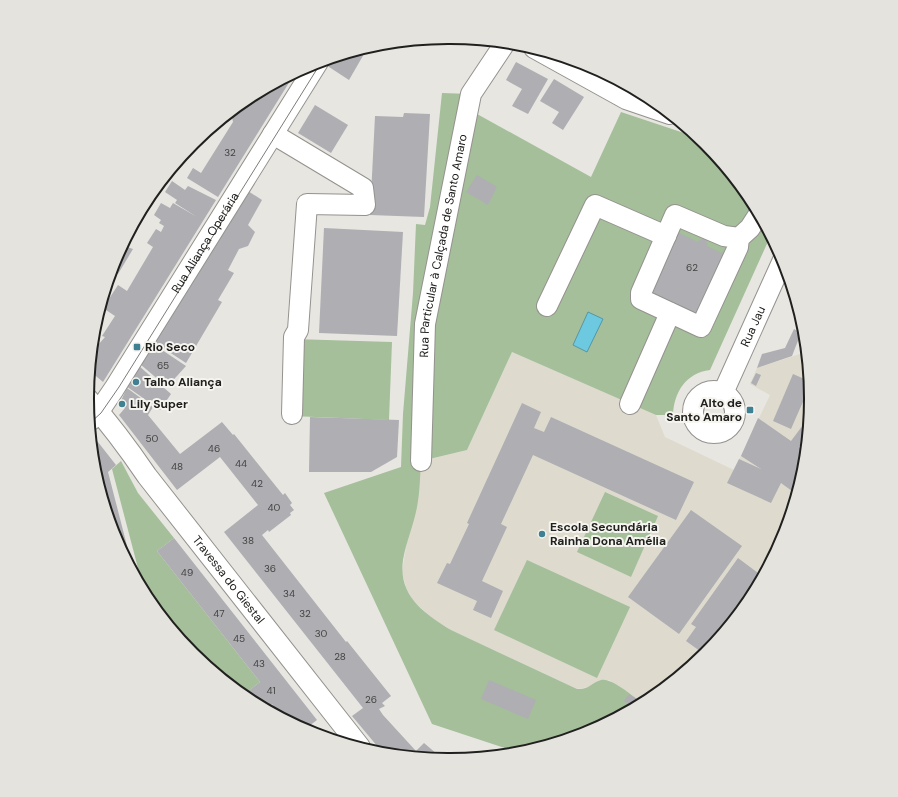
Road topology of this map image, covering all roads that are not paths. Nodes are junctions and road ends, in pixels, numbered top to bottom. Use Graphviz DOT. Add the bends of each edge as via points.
graph roads {
  1 [pos="502,48"];
  2 [pos="558,62"];
  3 [pos="312,71"];
  4 [pos="651,108"];
  5 [pos="273,134"];
  6 [pos="755,220"];
  7 [pos="666,236"];
  8 [pos="738,238"];
  9 [pos="779,269"];
  10 [pos="547,306"];
  11 [pos="670,313"];
  12 [pos="723,393"];
  13 [pos="630,404"];
  14 [pos="94,407"];
  15 [pos="95,413"];
  16 [pos="292,414"];
  17 [pos="421,461"];
  18 [pos="355,740"];
  1 -- 17 [label="street, Rua Particular à Calçada de Santo Amaro" via="471,94 425,324"];
  2 -- 4 [label="street" via="626,99"];
  3 -- 5 [label="street, Rua Aliança Operária"];
  5 -- 14 [label="street, Rua Aliança Operária" via="123,376"];
  5 -- 16 [label="street" via="363,188 365,205 307,204 298,330 294,337"];
  6 -- 8 [label="street"];
  7 -- 8 [label="street" via="675,215 724,236"];
  7 -- 10 [label="street" via="595,205"];
  7 -- 11 [label="street" via="640,299"];
  8 -- 11 [label="street" via="738,247 701,327"];
  9 -- 12 [label="street, Rua Jau"];
  11 -- 13 [label="street"];
  15 -- 18 [label="street, Travessa do Giestal" via="125,444 147,476"];
}
